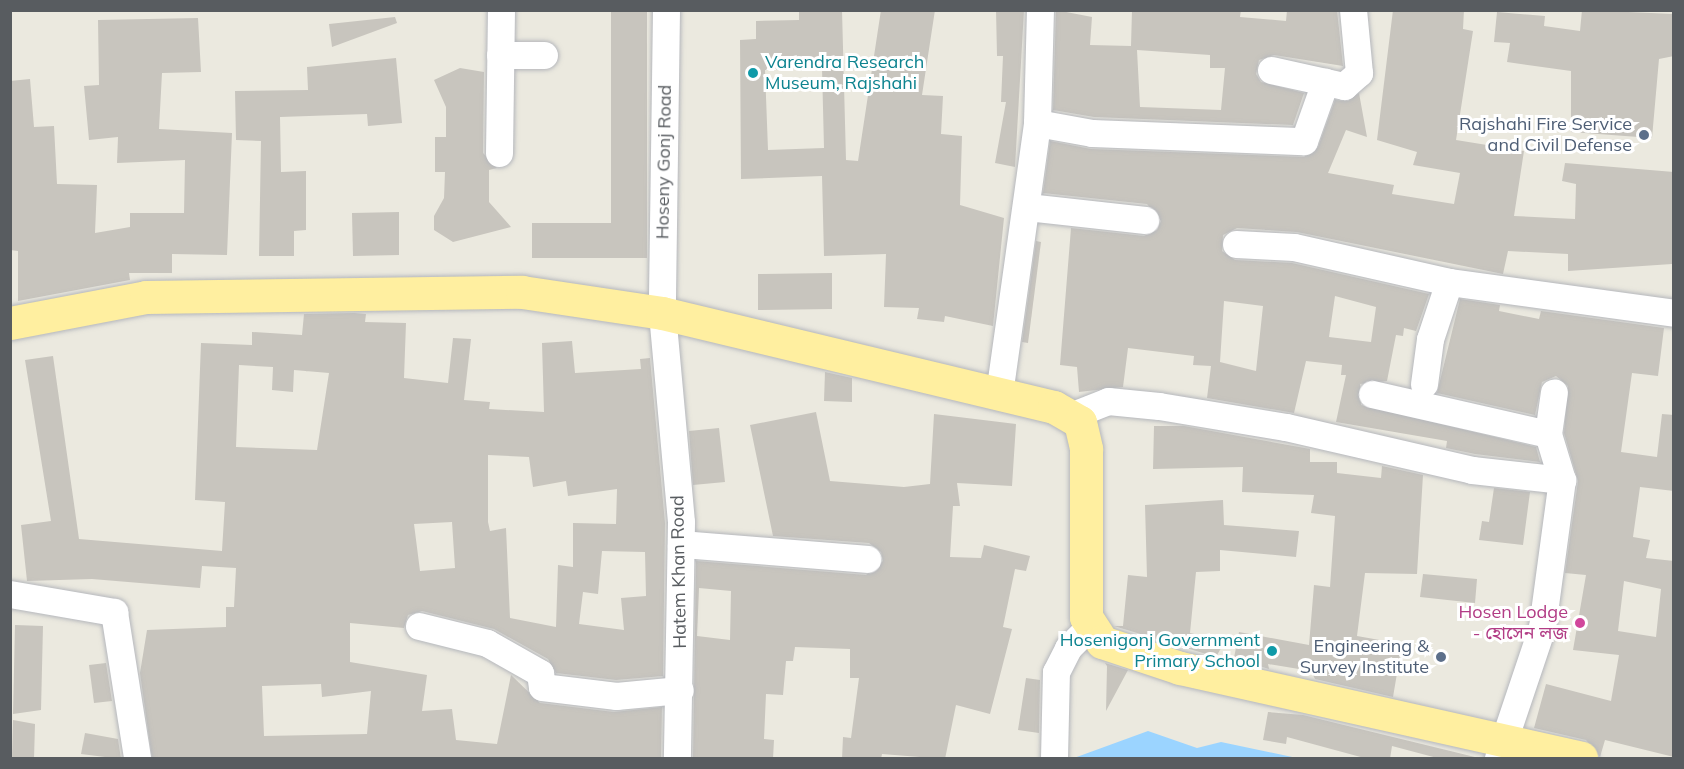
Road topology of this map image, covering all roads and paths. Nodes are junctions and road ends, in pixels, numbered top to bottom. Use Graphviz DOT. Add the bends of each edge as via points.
graph roads {
  1 [pos="501,10"];
  2 [pos="666,10"];
  3 [pos="1040,10"];
  4 [pos="1353,10"];
  5 [pos="544,55"];
  6 [pos="500,56"];
  7 [pos="1271,70"];
  8 [pos="1325,82"];
  9 [pos="1037,123"];
  10 [pos="499,153"];
  11 [pos="1027,207"];
  12 [pos="1145,220"];
  13 [pos="1236,244"];
  14 [pos="1449,282"];
  15 [pos="662,313"];
  16 [pos="1674,313"];
  17 [pos="10,323"];
  18 [pos="1424,384"];
  19 [pos="1554,392"];
  20 [pos="999,394"];
  21 [pos="1372,394"];
  22 [pos="1070,416"];
  23 [pos="1548,434"];
  24 [pos="1562,480"];
  25 [pos="681,544"];
  26 [pos="867,559"];
  27 [pos="10,594"];
  28 [pos="1091,625"];
  29 [pos="419,626"];
  30 [pos="680,690"];
  31 [pos="1500,750"];
  32 [pos="137,759"];
  33 [pos="677,759"];
  34 [pos="1054,759"];
  35 [pos="1581,759"];
  1 -- 6 [label="street"];
  2 -- 15 [label="street, Hoseny Gonj Road"];
  3 -- 9 [label="street"];
  4 -- 8 [label="street" via="1359,73 1344,86"];
  5 -- 6 [label="street"];
  6 -- 10 [label="street"];
  7 -- 8 [label="street"];
  8 -- 9 [label="street" via="1304,141 1092,133"];
  9 -- 11 [label="street"];
  11 -- 12 [label="street"];
  11 -- 20 [label="street"];
  13 -- 14 [label="street" via="1294,247"];
  14 -- 16 [label="street"];
  14 -- 18 [label="street" via="1430,339"];
  15 -- 17 [label="main road" via="522,292 146,297"];
  15 -- 20 [label="main road"];
  15 -- 25 [label="street, Hatem Khan Road"];
  19 -- 23 [label="street"];
  20 -- 22 [label="main road" via="1054,407"];
  21 -- 23 [label="street"];
  22 -- 24 [label="street" via="1108,401 1159,406 1286,427 1472,470"];
  22 -- 28 [label="main road" via="1080,422 1086,449 1086,616"];
  23 -- 24 [label="street"];
  24 -- 31 [label="street" via="1542,627"];
  25 -- 26 [label="street"];
  25 -- 30 [label="street, Hatem Khan Road"];
  27 -- 32 [label="street" via="114,612"];
  28 -- 31 [label="main road" via="1102,642 1180,668"];
  28 -- 34 [label="street" via="1068,648 1056,672"];
  29 -- 30 [label="street" via="487,643 540,673 542,687 615,696"];
  30 -- 33 [label="street, Hatem Khan Road"];
  31 -- 35 [label="main road"];
}
